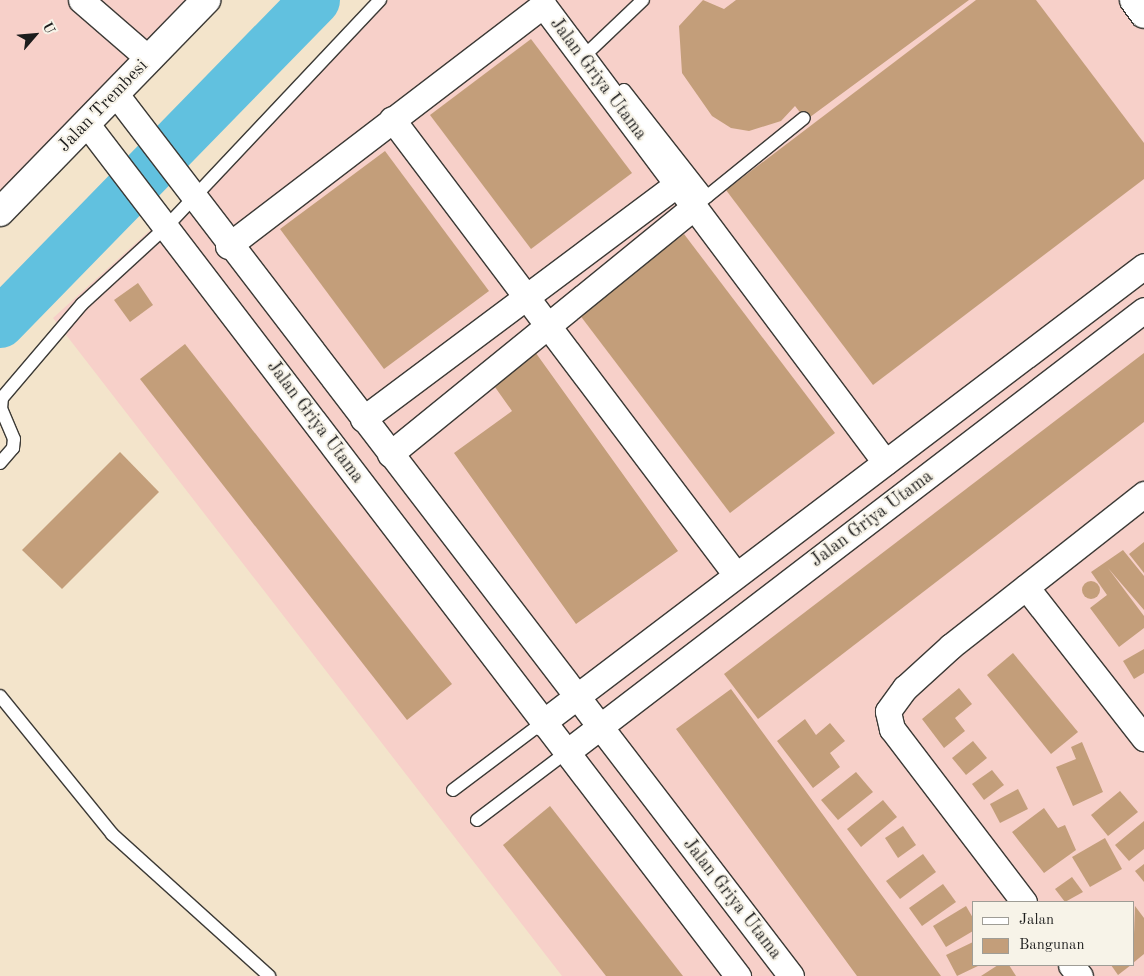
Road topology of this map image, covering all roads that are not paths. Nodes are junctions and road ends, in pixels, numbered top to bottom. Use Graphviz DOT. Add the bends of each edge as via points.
graph roads {
  1 [pos="80,0"];
  2 [pos="206,0"];
  3 [pos="380,0"];
  4 [pos="643,0"];
  5 [pos="1134,0"];
  6 [pos="545,3"];
  7 [pos="1144,14"];
  8 [pos="582,58"];
  9 [pos="149,59"];
  10 [pos="624,90"];
  11 [pos="120,99"];
  12 [pos="804,118"];
  13 [pos="392,119"];
  14 [pos="90,129"];
  15 [pos="677,184"];
  16 [pos="190,192"];
  17 [pos="701,201"];
  18 [pos="0,212"];
  19 [pos="160,219"];
  20 [pos="228,246"];
  21 [pos="1144,266"];
  22 [pos="527,296"];
  23 [pos="1144,310"];
  24 [pos="548,325"];
  25 [pos="363,419"];
  26 [pos="390,454"];
  27 [pos="0,462"];
  28 [pos="886,462"];
  29 [pos="1144,494"];
  30 [pos="736,575"];
  31 [pos="1026,587"];
  32 [pos="0,696"];
  33 [pos="576,696"];
  34 [pos="542,723"];
  35 [pos="600,727"];
  36 [pos="1144,738"];
  37 [pos="567,752"];
  38 [pos="453,790"];
  39 [pos="477,820"];
  40 [pos="1023,901"];
  41 [pos="1072,966"];
  42 [pos="269,976"];
  43 [pos="738,976"];
  44 [pos="791,976"];
  45 [pos="1080,976"];
  1 -- 9 [label="street"];
  2 -- 9 [label="street, Jalan Trembesi"];
  3 -- 16 [label="lane"];
  4 -- 8 [label="lane"];
  5 -- 7 [label="street"];
  6 -- 8 [label="street, Jalan Griya Utama"];
  6 -- 13 [label="street, Jalan Griya Utama"];
  8 -- 15 [label="street, Jalan Griya Utama"];
  9 -- 11 [label="street, Jalan Trembesi"];
  10 -- 17 [label="lane"];
  11 -- 14 [label="street, Jalan Trembesi"];
  11 -- 16 [label="street, Jalan Griya Utama"];
  12 -- 17 [label="lane"];
  13 -- 20 [label="street, Jalan Griya Utama"];
  13 -- 22 [label="street"];
  14 -- 18 [label="street, Jalan Trembesi"];
  14 -- 19 [label="street, Jalan Griya Utama"];
  15 -- 17 [label="street, Jalan Griya Utama"];
  15 -- 22 [label="street"];
  16 -- 19 [label="lane"];
  16 -- 20 [label="street, Jalan Griya Utama"];
  17 -- 24 [label="street"];
  17 -- 28 [label="street, Jalan Griya Utama"];
  19 -- 27 [label="lane" via="2,398 1,409 14,439 13,448"];
  19 -- 34 [label="street, Jalan Griya Utama"];
  20 -- 25 [label="street, Jalan Griya Utama"];
  21 -- 28 [label="street"];
  22 -- 24 [label="street"];
  22 -- 25 [label="street"];
  23 -- 35 [label="street, Jalan Griya Utama"];
  24 -- 26 [label="street"];
  24 -- 30 [label="street"];
  25 -- 26 [label="street, Jalan Griya Utama"];
  26 -- 33 [label="street, Jalan Griya Utama"];
  28 -- 30 [label="street"];
  29 -- 31 [label="street"];
  30 -- 33 [label="street"];
  31 -- 36 [label="street"];
  31 -- 40 [label="street" via="951,646 905,688 888,711 892,729"];
  32 -- 42 [label="lane" via="112,834"];
  33 -- 34 [label="street"];
  33 -- 35 [label="street, Jalan Griya Utama"];
  34 -- 37 [label="street, Jalan Griya Utama"];
  34 -- 38 [label="lane"];
  35 -- 37 [label="street, Jalan Griya Utama"];
  35 -- 44 [label="street, Jalan Griya Utama"];
  37 -- 39 [label="lane"];
  37 -- 43 [label="street, Jalan Griya Utama"];
  41 -- 45 [label="street"];
}
